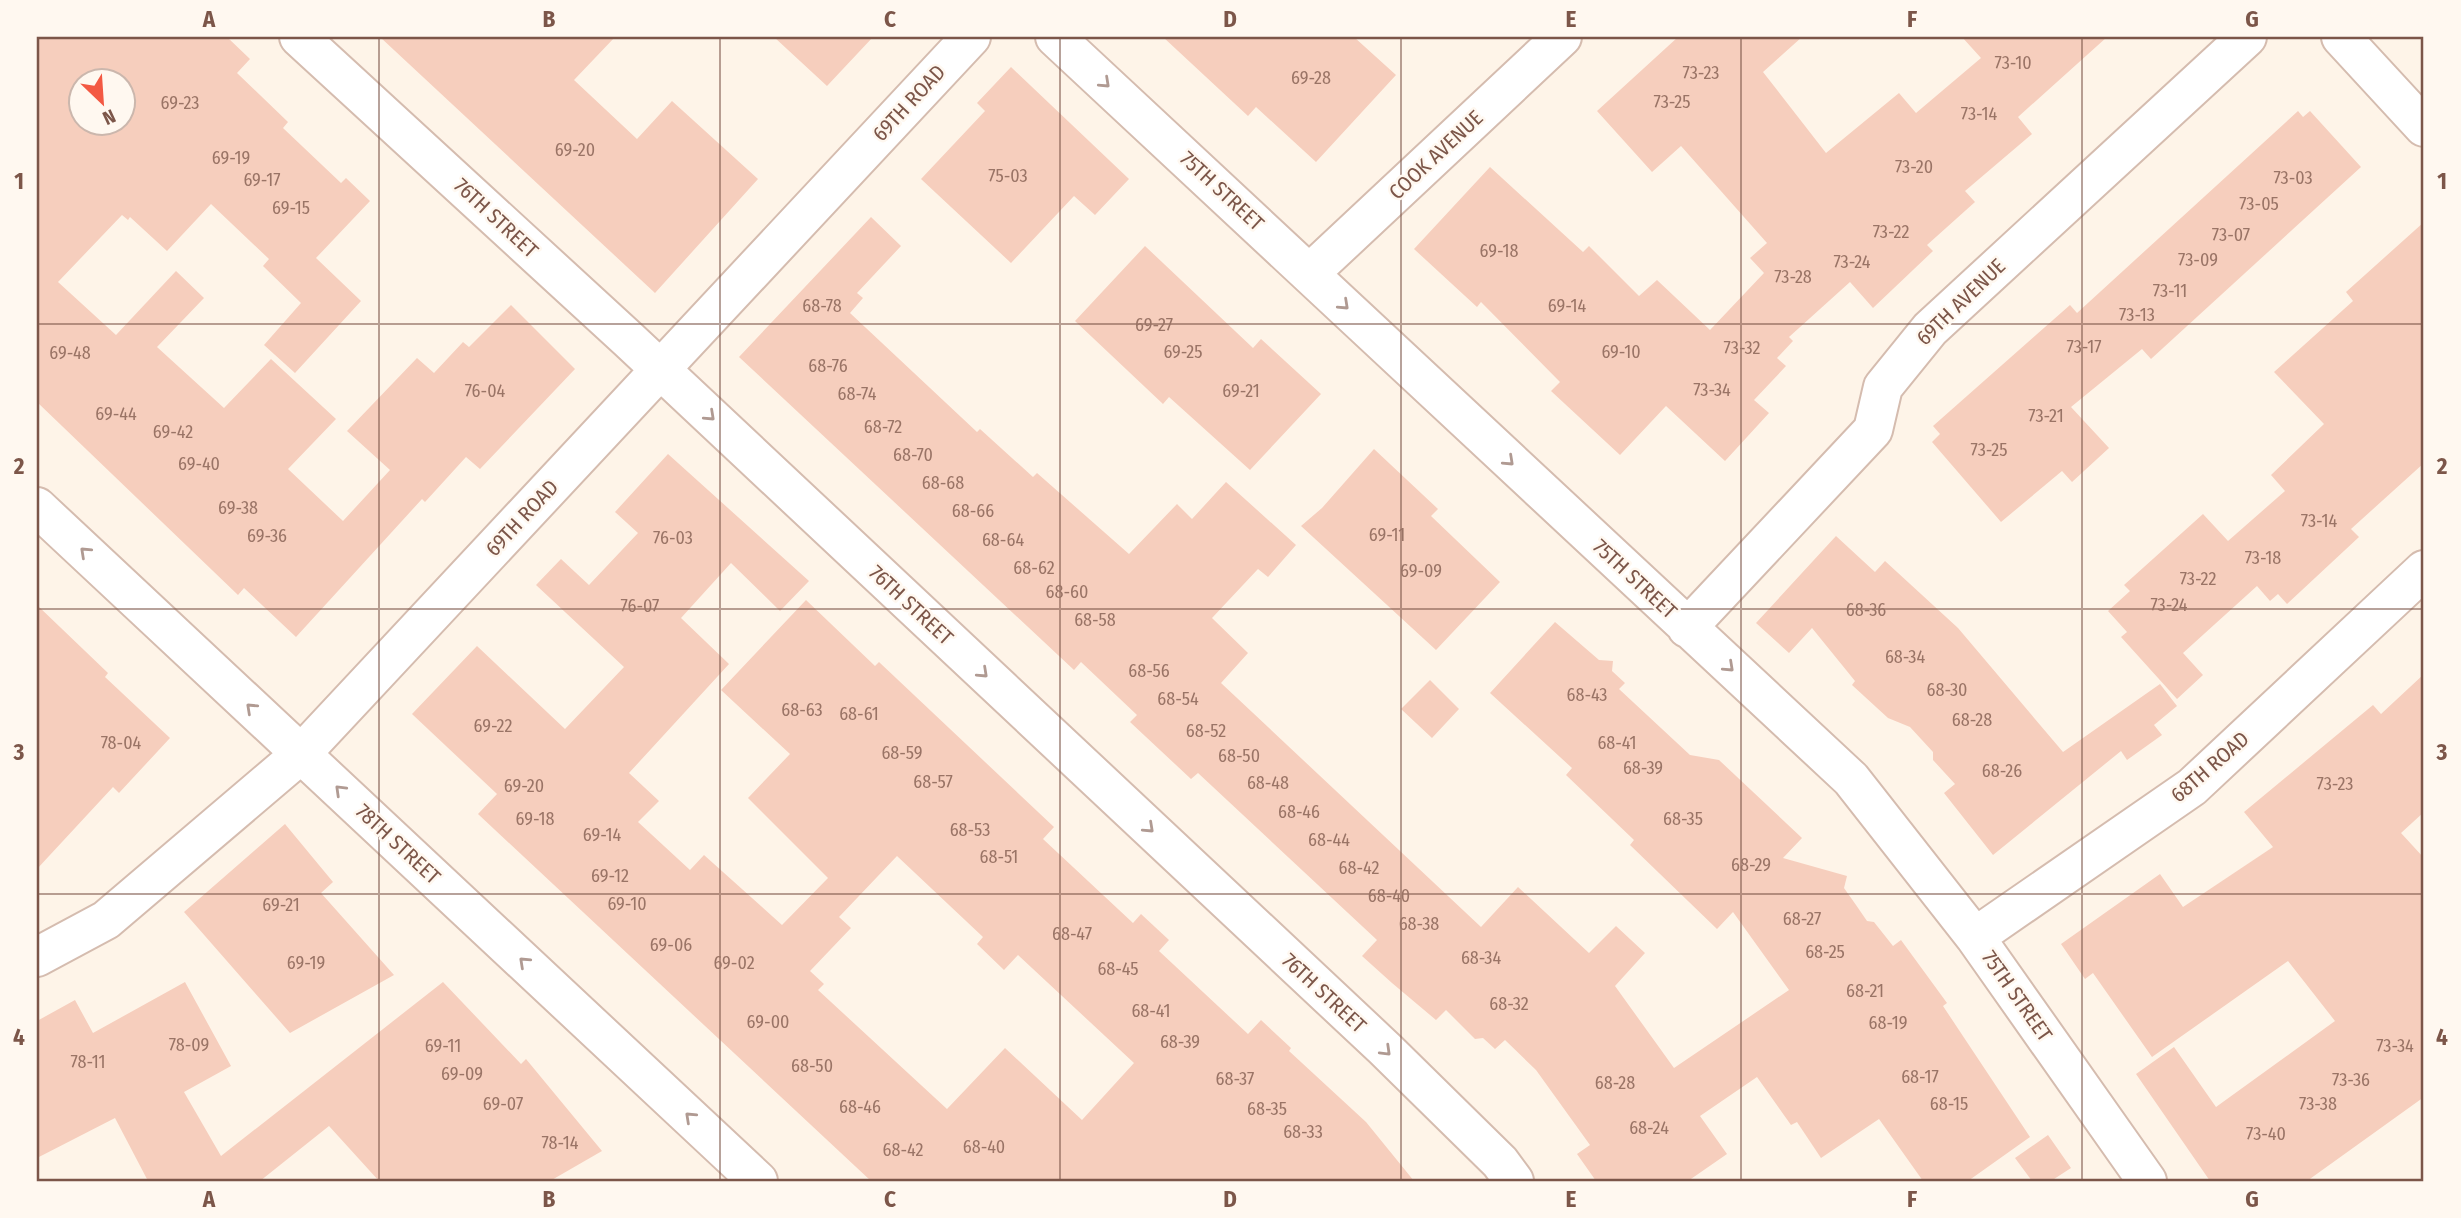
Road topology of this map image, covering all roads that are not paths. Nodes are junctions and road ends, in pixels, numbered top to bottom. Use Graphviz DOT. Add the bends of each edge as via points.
graph roads {
  1 [pos="299,37"];
  2 [pos="971,37"];
  3 [pos="1055,37"];
  4 [pos="1562,37"];
  5 [pos="2247,37"];
  6 [pos="2341,37"];
  7 [pos="2424,127"];
  8 [pos="1310,273"];
  9 [pos="660,370"];
  10 [pos="37,507"];
  11 [pos="2424,570"];
  12 [pos="1687,628"];
  13 [pos="301,754"];
  14 [pos="1975,937"];
  15 [pos="37,957"];
  16 [pos="736,1176"];
  17 [pos="1514,1181"];
  18 [pos="2147,1181"];
  1 -- 9 [label="street, 76TH STREET"];
  2 -- 9 [label="street, 69TH ROAD"];
  3 -- 8 [label="street, 75TH STREET, one-way"];
  4 -- 8 [label="street, COOK AVENUE"];
  5 -- 12 [label="street, 69TH AVENUE" via="1930,329 1883,387 1873,430"];
  6 -- 7 [label="street"];
  8 -- 12 [label="street, 75TH STREET, one-way"];
  9 -- 13 [label="street, 69TH ROAD"];
  9 -- 17 [label="street, 76TH STREET, one-way" via="1385,1049"];
  13 -- 10 [label="street, 78TH STREET, one-way"];
  11 -- 14 [label="street, 68TH ROAD" via="2192,787"];
  12 -- 14 [label="street, 75TH STREET, one-way" via="1851,779"];
  13 -- 15 [label="street, 69TH ROAD" via="106,920"];
  16 -- 13 [label="street, 78TH STREET, one-way"];
  14 -- 18 [label="street, 75TH STREET"];
}
